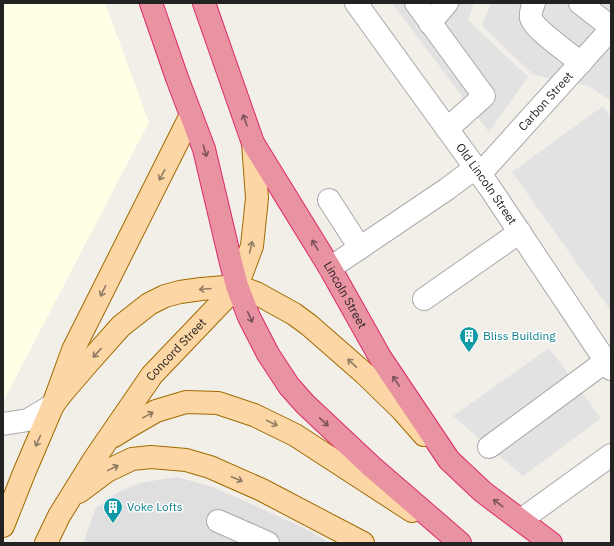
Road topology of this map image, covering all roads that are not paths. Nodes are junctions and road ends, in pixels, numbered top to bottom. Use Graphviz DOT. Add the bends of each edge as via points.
graph roads {
  1 [pos="151,3"];
  2 [pos="204,3"];
  3 [pos="356,3"];
  4 [pos="416,3"];
  5 [pos="447,3"];
  6 [pos="534,3"];
  7 [pos="580,3"];
  8 [pos="430,23"];
  9 [pos="611,28"];
  10 [pos="581,63"];
  11 [pos="191,115"];
  12 [pos="447,129"];
  13 [pos="253,143"];
  14 [pos="478,171"];
  15 [pos="329,200"];
  16 [pos="520,232"];
  17 [pos="360,248"];
  18 [pos="330,268"];
  19 [pos="238,286"];
  20 [pos="424,299"];
  21 [pos="609,365"];
  22 [pos="53,405"];
  23 [pos="3,424"];
  24 [pos="104,444"];
  25 [pos="489,447"];
  26 [pos="611,455"];
  27 [pos="449,460"];
  28 [pos="70,499"];
  29 [pos="4,518"];
  30 [pos="521,520"];
  31 [pos="218,521"];
  32 [pos="457,541"];
  33 [pos="46,543"];
  34 [pos="268,543"];
  35 [pos="363,543"];
  36 [pos="551,543"];
  1 -- 11 [label="highway"];
  13 -- 2 [label="highway, Lincoln Street, one-way"];
  3 -- 12 [label="street, Old Lincoln Street"];
  4 -- 8 [label="street"];
  5 -- 8 [label="street"];
  6 -- 10 [label="street" via="531,19 536,27"];
  7 -- 9 [label="street"];
  8 -- 12 [label="street" via="484,96"];
  9 -- 10 [label="street, Carbon Street"];
  10 -- 14 [label="street, Carbon Street"];
  11 -- 19 [label="highway, one-way" via="204,149"];
  11 -- 22 [label="main road, one-way" via="73,350"];
  12 -- 14 [label="street, Old Lincoln Street"];
  18 -- 13 [label="highway, Lincoln Street, one-way"];
  19 -- 13 [label="main road, Concord Street, one-way" via="252,246 257,198"];
  14 -- 16 [label="street, Old Lincoln Street"];
  14 -- 17 [label="street, Carbon Street"];
  15 -- 17 [label="street"];
  16 -- 20 [label="street"];
  16 -- 21 [label="street, Old Lincoln Street"];
  17 -- 18 [label="street, Carbon Street"];
  27 -- 18 [label="highway, Lincoln Street, one-way" via="380,357"];
  19 -- 22 [label="main road, one-way" via="180,292 149,304 121,326"];
  19 -- 24 [label="main road, Concord Street" via="152,375"];
  27 -- 19 [label="main road, one-way" via="402,410 309,325 256,293"];
  19 -- 32 [label="highway, one-way" via="268,354 289,386 365,461"];
  21 -- 25 [label="street"];
  22 -- 23 [label="street" via="28,420"];
  22 -- 29 [label="main road, one-way"];
  24 -- 28 [label="main road, Concord Street"];
  24 -- 32 [label="main road, one-way" via="156,411 186,402 218,403 254,415 295,435"];
  26 -- 30 [label="street"];
  30 -- 27 [label="highway, Lincoln Street, one-way" via="483,492"];
  28 -- 33 [label="main road, Concord Street"];
  28 -- 35 [label="main road, one-way" via="107,471 132,459 151,457 186,460 210,467 262,490"];
  30 -- 36 [label="highway, Lincoln Street"];
  31 -- 34 [label="street"];
}
